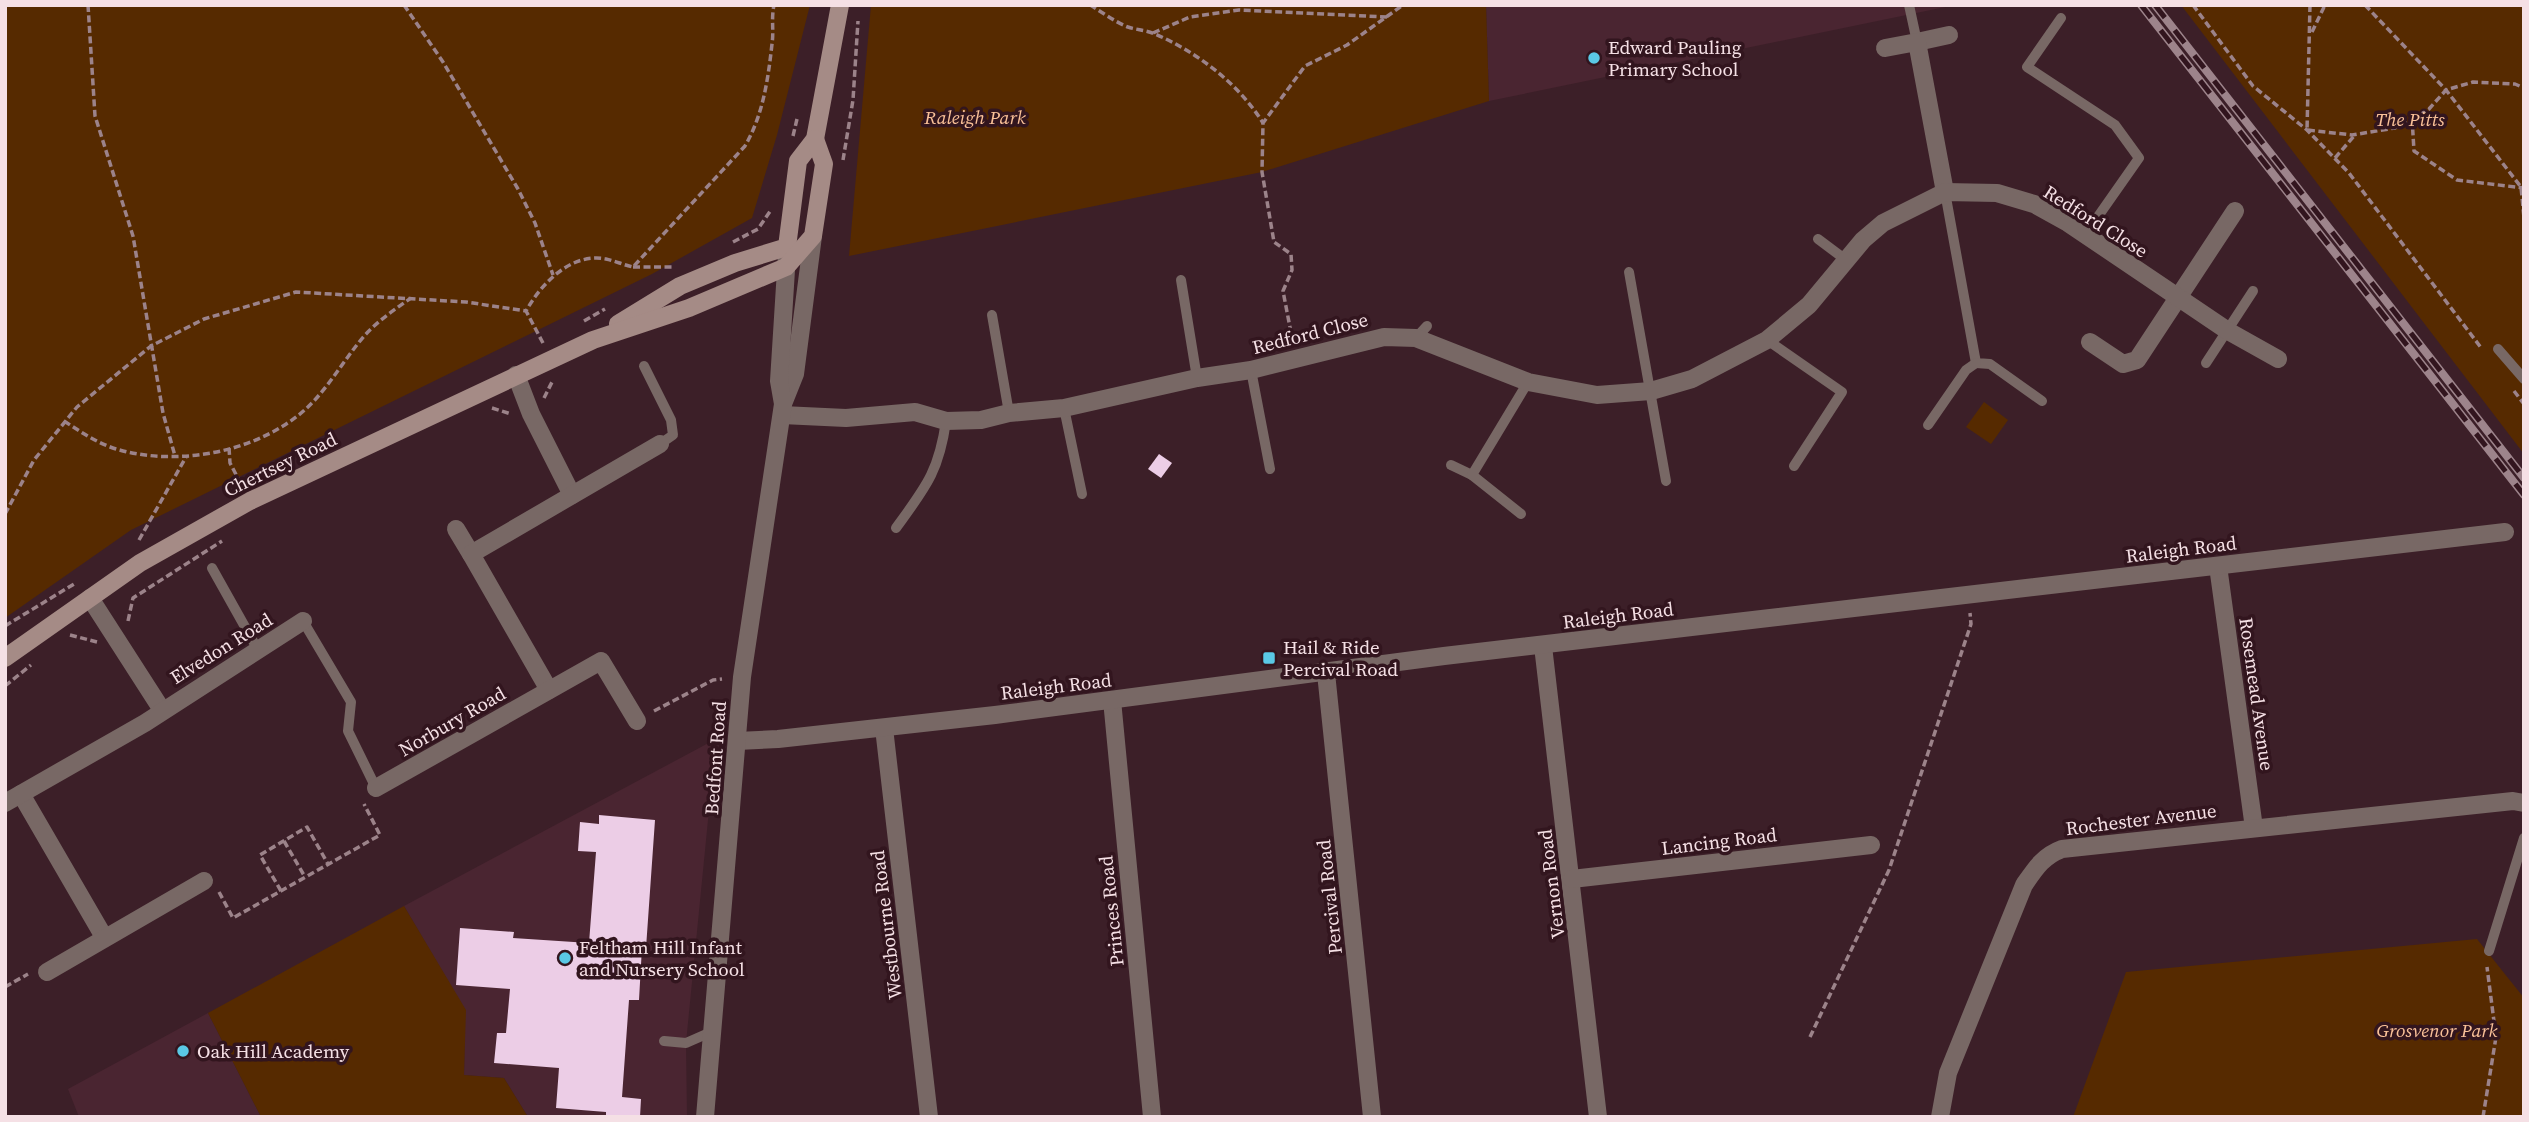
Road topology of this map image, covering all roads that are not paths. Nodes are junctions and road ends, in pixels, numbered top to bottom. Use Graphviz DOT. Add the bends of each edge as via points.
graph roads {
  1 [pos="840,5"];
  2 [pos="1909,5"];
  3 [pos="2060,18"];
  4 [pos="1949,34"];
  5 [pos="1917,42"];
  6 [pos="1885,48"];
  7 [pos="815,139"];
  8 [pos="1945,192"];
  9 [pos="2235,211"];
  10 [pos="2085,234"];
  11 [pos="813,236"];
  12 [pos="1818,239"];
  13 [pos="790,257"];
  14 [pos="1846,260"];
  15 [pos="808,272"];
  16 [pos="1629,272"];
  17 [pos="1181,280"];
  18 [pos="2253,291"];
  19 [pos="2178,298"];
  20 [pos="992,315"];
  21 [pos="2228,331"];
  22 [pos="593,340"];
  23 [pos="1767,340"];
  24 [pos="2090,342"];
  25 [pos="2498,349"];
  26 [pos="2278,359"];
  27 [pos="1976,363"];
  28 [pos="2206,363"];
  29 [pos="644,366"];
  30 [pos="1251,370"];
  31 [pos="516,375"];
  32 [pos="1197,378"];
  33 [pos="2524,379"];
  34 [pos="1528,382"];
  35 [pos="1651,391"];
  36 [pos="2042,401"];
  37 [pos="1064,408"];
  38 [pos="782,410"];
  39 [pos="1009,413"];
  40 [pos="946,421"];
  41 [pos="1928,425"];
  42 [pos="660,444"];
  43 [pos="1451,465"];
  44 [pos="1794,466"];
  45 [pos="1270,469"];
  46 [pos="1472,475"];
  47 [pos="1666,481"];
  48 [pos="1082,494"];
  49 [pos="572,495"];
  50 [pos="1521,514"];
  51 [pos="896,528"];
  52 [pos="456,529"];
  53 [pos="2505,532"];
  54 [pos="471,554"];
  55 [pos="2218,566"];
  56 [pos="212,568"];
  57 [pos="90,598"];
  58 [pos="303,621"];
  59 [pos="1544,646"];
  60 [pos="258,650"];
  61 [pos="5,658"];
  62 [pos="1326,673"];
  63 [pos="549,691"];
  64 [pos="1112,700"];
  65 [pos="162,710"];
  66 [pos="637,721"];
  67 [pos="884,728"];
  68 [pos="737,741"];
  69 [pos="376,788"];
  70 [pos="13,798"];
  71 [pos="2524,803"];
  72 [pos="2254,828"];
  73 [pos="2524,838"];
  74 [pos="1871,845"];
  75 [pos="1572,879"];
  76 [pos="204,881"];
  77 [pos="104,937"];
  78 [pos="2489,950"];
  79 [pos="47,972"];
  80 [pos="711,1032"];
  81 [pos="664,1041"];
  82 [pos="705,1117"];
  83 [pos="929,1117"];
  84 [pos="1152,1117"];
  85 [pos="1372,1117"];
  86 [pos="1598,1117"];
  87 [pos="1940,1117"];
  1 -- 7 [label="street, Bedfont Road"];
  2 -- 5 [label="lane"];
  3 -- 10 [label="lane" via="2027,67 2115,125 2139,158"];
  4 -- 5 [label="street"];
  5 -- 6 [label="street"];
  5 -- 8 [label="street"];
  7 -- 11 [label="street, Bedfont Road" via="824,164"];
  7 -- 13 [label="street, Bedfont Road" via="798,161"];
  8 -- 10 [label="street, Redford Close" via="1997,194 2034,204"];
  8 -- 14 [label="street, Redford Close" via="1883,223"];
  8 -- 27 [label="lane"];
  9 -- 19 [label="street"];
  10 -- 19 [label="street, Redford Close"];
  11 -- 13 [label="street, Chertsey Road"];
  11 -- 15 [label="street, Bedfont Road"];
  12 -- 14 [label="lane"];
  13 -- 15 [label="street"];
  13 -- 22 [label="street, Chertsey Road" via="689,309"];
  13 -- 22 [label="street, Chertsey Road" via="735,263 680,286"];
  13 -- 38 [label="street, Bedfont Road" via="779,381"];
  14 -- 23 [label="street, Redford Close" via="1809,305"];
  15 -- 38 [label="street, Bedfont Road" via="795,374"];
  16 -- 35 [label="lane"];
  17 -- 32 [label="lane"];
  18 -- 21 [label="lane"];
  19 -- 21 [label="street, Redford Close"];
  19 -- 24 [label="street" via="2137,360 2123,364"];
  20 -- 39 [label="lane"];
  21 -- 26 [label="street, Redford Close"];
  21 -- 28 [label="lane"];
  22 -- 31 [label="street, Chertsey Road"];
  23 -- 35 [label="street, Redford Close" via="1692,379"];
  23 -- 44 [label="lane" via="1842,392"];
  25 -- 33 [label="lane"];
  27 -- 36 [label="lane" via="1990,364"];
  27 -- 41 [label="lane" via="1966,370"];
  29 -- 42 [label="lane" via="671,420 673,435"];
  30 -- 32 [label="street, Redford Close"];
  30 -- 34 [label="street, Redford Close" via="1422,332"];
  30 -- 45 [label="lane"];
  31 -- 49 [label="street"];
  31 -- 57 [label="street, Chertsey Road" via="250,501 140,563"];
  32 -- 37 [label="street, Redford Close"];
  34 -- 35 [label="street, Redford Close" via="1597,395"];
  34 -- 46 [label="lane"];
  35 -- 47 [label="lane"];
  37 -- 39 [label="street, Redford Close"];
  37 -- 48 [label="lane"];
  38 -- 40 [label="street, Redford Close" via="846,418 915,412"];
  38 -- 68 [label="street, Bedfont Road" via="742,677"];
  39 -- 40 [label="street, Redford Close"];
  40 -- 51 [label="lane" via="942,455 932,479"];
  42 -- 49 [label="street"];
  43 -- 46 [label="lane"];
  46 -- 50 [label="lane"];
  49 -- 54 [label="street"];
  52 -- 54 [label="street"];
  53 -- 55 [label="street, Raleigh Road"];
  54 -- 63 [label="street"];
  55 -- 59 [label="street, Raleigh Road"];
  55 -- 72 [label="street, Rosemead Avenue"];
  56 -- 60 [label="lane"];
  57 -- 61 [label="street, Chertsey Road"];
  57 -- 65 [label="street, Elvedon Road"];
  58 -- 60 [label="street, Elvedon Road"];
  58 -- 69 [label="lane" via="351,702 348,731"];
  59 -- 62 [label="street, Raleigh Road"];
  59 -- 75 [label="street, Vernon Road"];
  60 -- 65 [label="street, Elvedon Road"];
  62 -- 64 [label="street, Raleigh Road"];
  62 -- 85 [label="street, Percival Road"];
  63 -- 66 [label="street, Norbury Road" via="601,661"];
  63 -- 69 [label="street, Norbury Road"];
  64 -- 67 [label="street, Raleigh Road"];
  64 -- 84 [label="street, Princes Road"];
  65 -- 70 [label="street, Elvedon Road"];
  67 -- 68 [label="street, Raleigh Road"];
  67 -- 83 [label="street, Westbourne Road"];
  68 -- 80 [label="street, Bedfont Road"];
  70 -- 77 [label="street, Elvedon Road"];
  71 -- 72 [label="street, Rochester Avenue"];
  72 -- 87 [label="street, Rochester Avenue" via="2062,849 2041,860 2024,885 1948,1073"];
  73 -- 78 [label="lane"];
  74 -- 75 [label="street, Lancing Road"];
  75 -- 86 [label="street, Vernon Road"];
  76 -- 77 [label="street"];
  77 -- 79 [label="street"];
  80 -- 81 [label="lane" via="686,1043"];
  80 -- 82 [label="street, Bedfont Road"];
}
